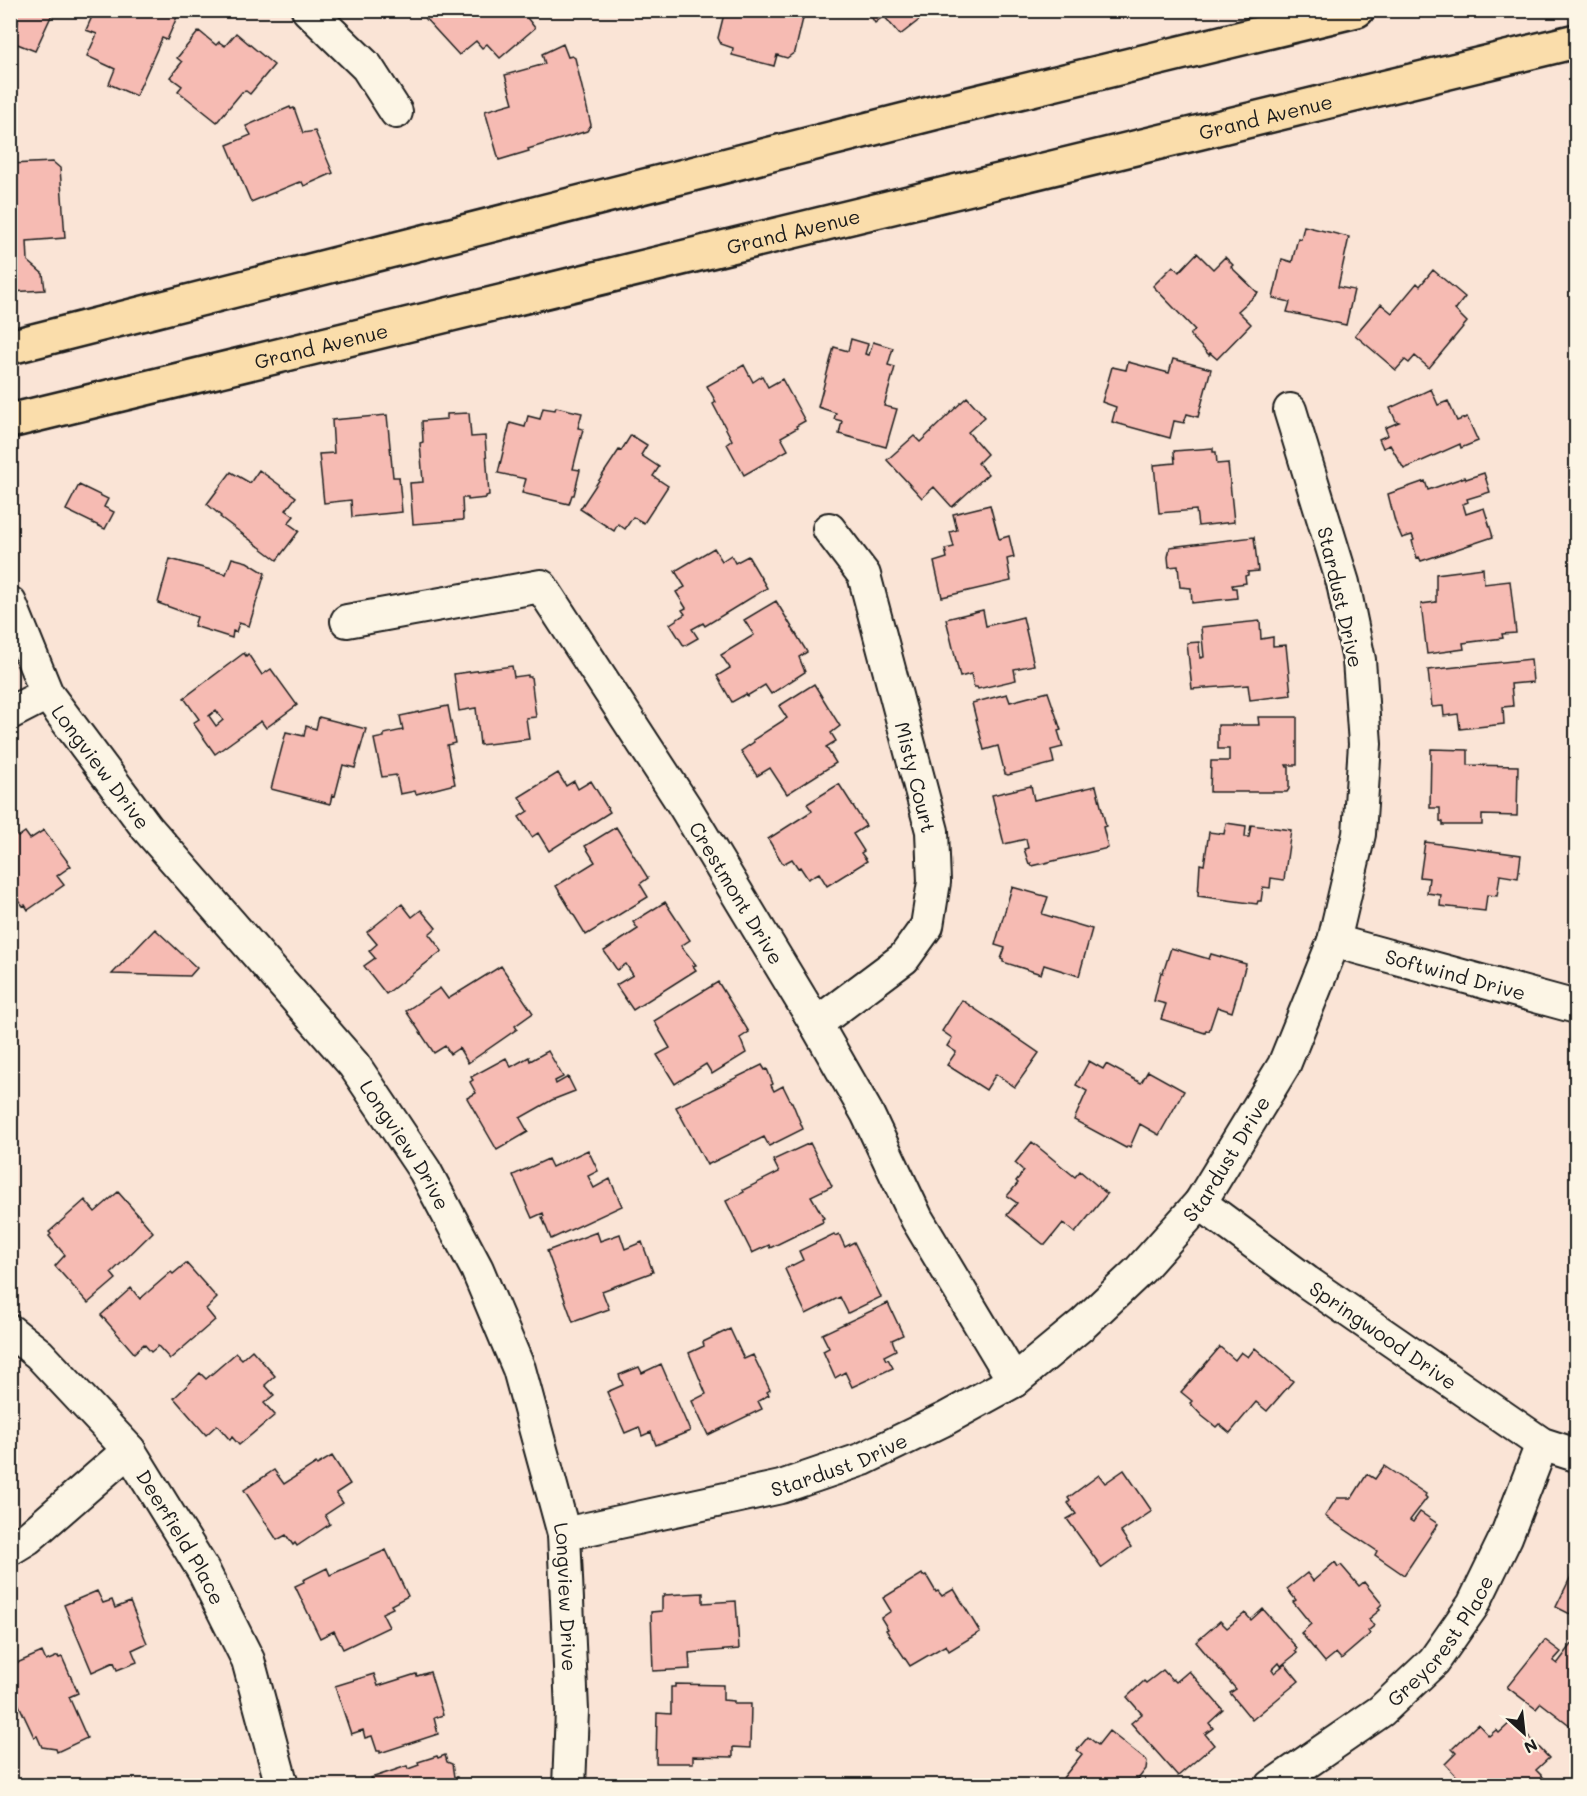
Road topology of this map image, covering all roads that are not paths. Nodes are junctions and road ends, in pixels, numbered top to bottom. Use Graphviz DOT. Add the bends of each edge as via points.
graph roads {
  1 [pos="308,10"];
  2 [pos="1357,10"];
  3 [pos="1576,41"];
  4 [pos="396,112"];
  5 [pos="10,347"];
  6 [pos="1290,410"];
  7 [pos="10,421"];
  8 [pos="829,529"];
  9 [pos="10,603"];
  10 [pos="347,621"];
  11 [pos="47,694"];
  12 [pos="10,712"];
  13 [pos="1334,941"];
  14 [pos="1576,1007"];
  15 [pos="816,1024"];
  16 [pos="1200,1203"];
  17 [pos="10,1331"];
  18 [pos="1014,1381"];
  19 [pos="1542,1444"];
  20 [pos="129,1450"];
  21 [pos="1576,1455"];
  22 [pos="564,1534"];
  23 [pos="10,1549"];
  24 [pos="282,1785"];
  25 [pos="569,1785"];
  26 [pos="1272,1785"];
  1 -- 4 [label="street" via="368,68"];
  2 -- 5 [label="main road"];
  3 -- 7 [label="main road, Grand Avenue"];
  6 -- 13 [label="street, Stardust Drive" via="1343,583 1359,660 1365,744 1359,834"];
  8 -- 15 [label="street, Misty Court" via="864,575 932,831 934,882 927,926 904,958"];
  9 -- 11 [label="street, Longview Drive"];
  10 -- 15 [label="street, Crestmont Drive" via="541,586 685,807"];
  11 -- 12 [label="street"];
  11 -- 22 [label="street, Longview Drive" via="147,828 354,1065 425,1171 477,1269 519,1369"];
  13 -- 14 [label="street, Softwind Drive"];
  13 -- 16 [label="street, Stardust Drive" via="1284,1065"];
  15 -- 18 [label="street, Crestmont Drive" via="867,1113 917,1220"];
  16 -- 18 [label="street, Stardust Drive" via="1140,1270"];
  16 -- 19 [label="street, Springwood Drive"];
  17 -- 20 [label="street, Deerfield Place" via="39,1354"];
  18 -- 22 [label="street, Stardust Drive" via="863,1460 781,1487"];
  19 -- 21 [label="street, Springwood Drive"];
  19 -- 26 [label="street, Greycrest Place" via="1506,1537 1473,1605 1434,1662 1380,1711"];
  20 -- 23 [label="street" via="28,1538"];
  20 -- 24 [label="street, Deerfield Place" via="203,1570 248,1660"];
  22 -- 25 [label="street, Longview Drive" via="572,1711"];
}
